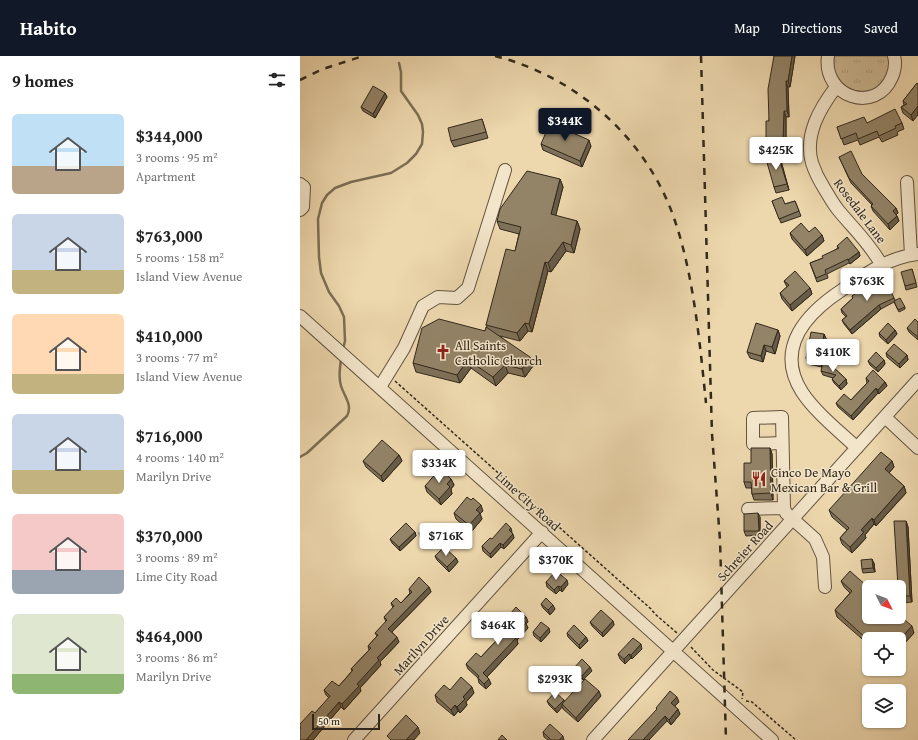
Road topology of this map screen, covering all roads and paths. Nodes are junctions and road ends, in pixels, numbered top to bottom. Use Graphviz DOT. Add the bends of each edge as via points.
graph roads {
  1 [pos="828,56"];
  2 [pos="894,56"];
  3 [pos="836,87"];
  4 [pos="505,170"];
  5 [pos="907,182"];
  6 [pos="300,184"];
  7 [pos="300,210"];
  8 [pos="915,254"];
  9 [pos="882,264"];
  10 [pos="300,316"];
  11 [pos="388,374"];
  12 [pos="918,380"];
  13 [pos="380,388"];
  14 [pos="884,417"];
  15 [pos="782,443"];
  16 [pos="857,448"];
  17 [pos="918,448"];
  18 [pos="784,508"];
  19 [pos="748,510"];
  20 [pos="793,519"];
  21 [pos="542,532"];
  22 [pos="825,587"];
  23 [pos="684,639"];
  24 [pos="673,651"];
  25 [pos="354,740"];
  26 [pos="593,740"];
  27 [pos="772,740"];
  28 [pos="796,740"];
  1 -- 3 [label="street" via="828,71"];
  2 -- 3 [label="street" via="894,72 880,93 868,97 854,97"];
  3 -- 9 [label="street, Rosedale Lane" via="826,100 813,127 810,140 812,162 815,173 833,203 867,242"];
  4 -- 11 [label="street" via="468,288 457,298 438,297 423,306 404,348"];
  5 -- 8 [label="street"];
  6 -- 7 [label="street" via="304,187 303,207"];
  8 -- 9 [label="street"];
  9 -- 16 [label="street" via="837,293 811,315 799,331 794,344 793,372 801,392"];
  10 -- 13 [label="street, Lime City Road"];
  11 -- 13 [label="street"];
  11 -- 23 [label="path"];
  12 -- 14 [label="street, Schreier Road"];
  13 -- 21 [label="street, Lime City Road"];
  14 -- 16 [label="street, Schreier Road"];
  14 -- 17 [label="street"];
  15 -- 18 [label="street"];
  16 -- 20 [label="street, Schreier Road"];
  18 -- 19 [label="street"];
  18 -- 20 [label="street"];
  20 -- 22 [label="street" via="815,539 823,557"];
  20 -- 23 [label="street, Schreier Road"];
  21 -- 24 [label="street, Lime City Road"];
  21 -- 25 [label="street, Marilyn Drive"];
  23 -- 24 [label="street, Schreier Road"];
  23 -- 28 [label="path" via="713,670 743,692 742,701 752,702"];
  24 -- 26 [label="street, Schreier Road"];
  24 -- 27 [label="street, Lime City Road"];
}
